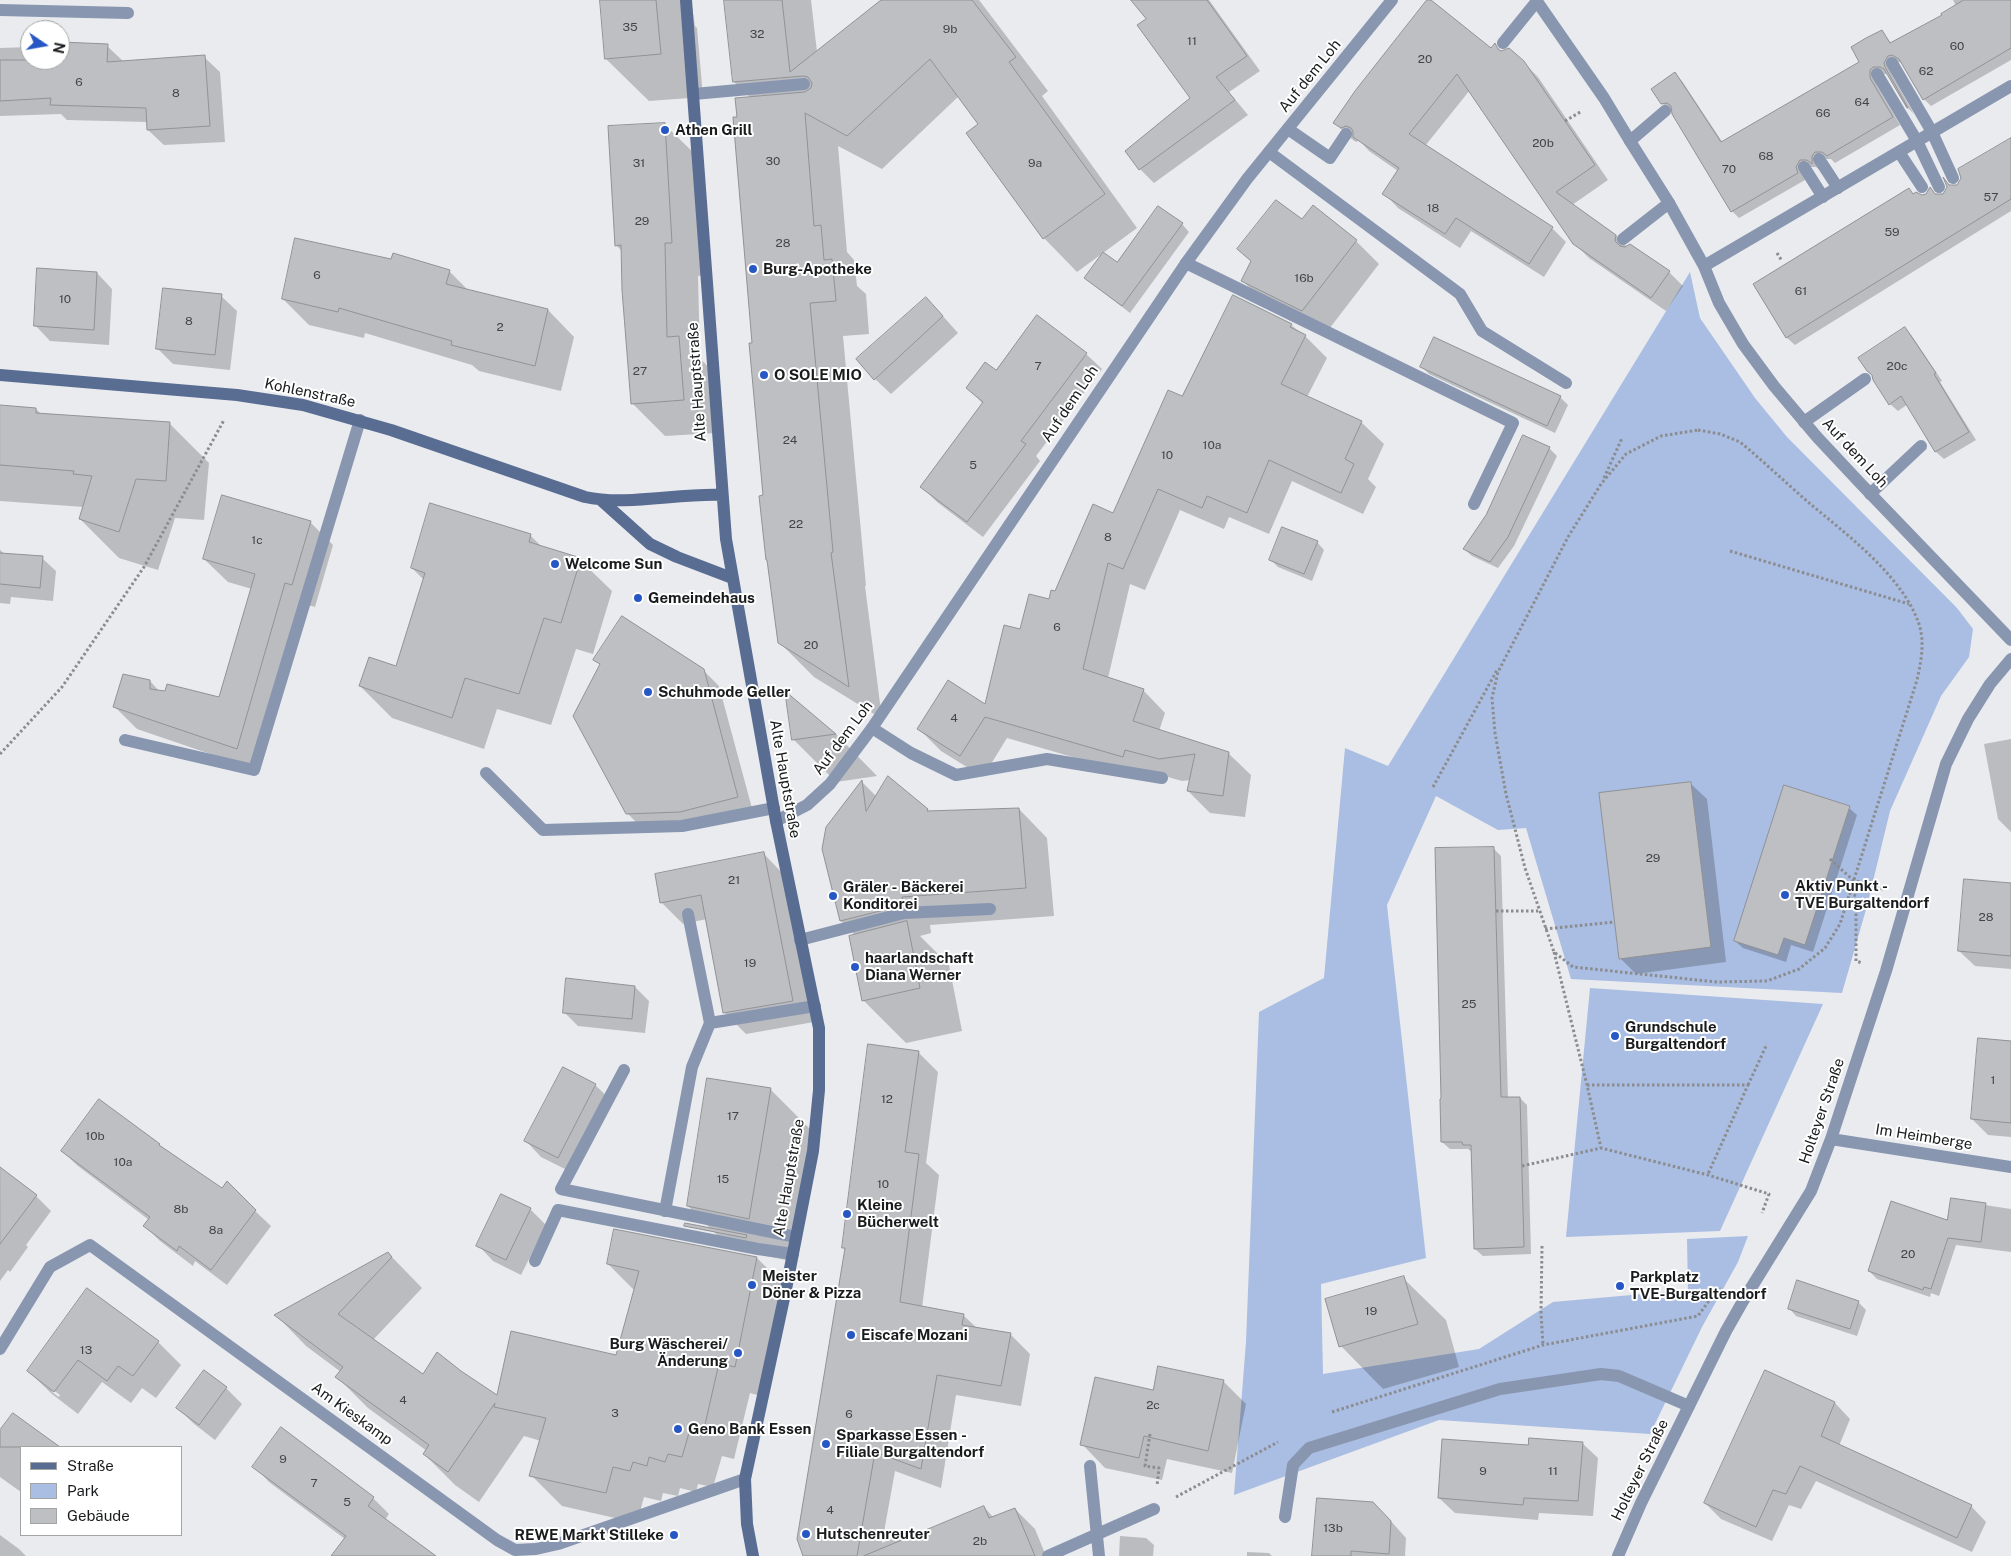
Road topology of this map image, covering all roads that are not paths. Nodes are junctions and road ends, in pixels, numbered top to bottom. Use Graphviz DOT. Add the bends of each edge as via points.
graph roads {
  1 [pos="686,0"];
  2 [pos="1392,0"];
  3 [pos="1536,1"];
  4 [pos="0,10"];
  5 [pos="128,13"];
  6 [pos="1503,43"];
  7 [pos="1892,63"];
  8 [pos="1877,74"];
  9 [pos="804,84"];
  10 [pos="2011,86"];
  11 [pos="694,94"];
  12 [pos="1666,111"];
  13 [pos="1288,129"];
  14 [pos="1932,132"];
  15 [pos="1346,134"];
  16 [pos="1630,141"];
  17 [pos="1917,141"];
  18 [pos="1269,152"];
  19 [pos="1899,152"];
  20 [pos="1819,159"];
  21 [pos="1804,167"];
  22 [pos="1953,178"];
  23 [pos="1922,187"];
  24 [pos="1939,187"];
  25 [pos="1838,188"];
  26 [pos="1823,197"];
  27 [pos="1669,203"];
  28 [pos="1623,239"];
  29 [pos="1186,263"];
  30 [pos="1704,266"];
  31 [pos="0,374"];
  32 [pos="1865,379"];
  33 [pos="1566,383"];
  34 [pos="360,420"];
  35 [pos="1804,422"];
  36 [pos="1921,446"];
  37 [pos="1870,494"];
  38 [pos="722,495"];
  39 [pos="602,501"];
  40 [pos="1474,504"];
  41 [pos="732,578"];
  42 [pos="2011,640"];
  43 [pos="2011,659"];
  44 [pos="872,728"];
  45 [pos="125,740"];
  46 [pos="486,773"];
  47 [pos="1162,778"];
  48 [pos="774,808"];
  49 [pos="776,822"];
  50 [pos="990,909"];
  51 [pos="688,914"];
  52 [pos="800,940"];
  53 [pos="815,1006"];
  54 [pos="710,1024"];
  55 [pos="624,1070"];
  56 [pos="1832,1139"];
  57 [pos="2011,1167"];
  58 [pos="665,1211"];
  59 [pos="796,1238"];
  60 [pos="793,1254"];
  61 [pos="535,1261"];
  62 [pos="0,1349"];
  63 [pos="1689,1406"];
  64 [pos="1090,1466"];
  65 [pos="745,1479"];
  66 [pos="1154,1509"];
  67 [pos="1285,1517"];
  68 [pos="1098,1534"];
  69 [pos="753,1556"];
  70 [pos="1048,1556"];
  71 [pos="1099,1556"];
  72 [pos="1618,1556"];
  1 -- 11 [label="main road, Alte Hauptstraße"];
  2 -- 13 [label="street, Auf dem Loh"];
  3 -- 6 [label="street"];
  3 -- 16 [label="street, Auf dem Loh"];
  4 -- 5 [label="street"];
  7 -- 14 [label="street"];
  8 -- 17 [label="street"];
  9 -- 11 [label="street"];
  10 -- 14 [label="street"];
  11 -- 38 [label="main road, Alte Hauptstraße"];
  12 -- 16 [label="street"];
  13 -- 15 [label="street" via="1330,158"];
  13 -- 18 [label="street, Auf dem Loh"];
  14 -- 17 [label="street"];
  14 -- 22 [label="street"];
  16 -- 27 [label="street, Auf dem Loh"];
  17 -- 19 [label="street"];
  17 -- 24 [label="street"];
  18 -- 29 [label="street, Auf dem Loh"];
  18 -- 33 [label="street" via="1460,294 1482,331"];
  19 -- 23 [label="street"];
  19 -- 25 [label="street"];
  20 -- 25 [label="street"];
  21 -- 26 [label="street"];
  25 -- 26 [label="street"];
  26 -- 30 [label="street"];
  27 -- 28 [label="street"];
  27 -- 30 [label="street, Auf dem Loh"];
  29 -- 40 [label="street" via="1513,423"];
  29 -- 44 [label="street, Auf dem Loh"];
  30 -- 35 [label="street, Auf dem Loh" via="1720,303 1744,344"];
  31 -- 34 [label="main road, Kohlenstraße" via="237,395 303,405"];
  32 -- 35 [label="street"];
  34 -- 39 [label="main road, Kohlenstraße"];
  34 -- 45 [label="street" via="254,770"];
  35 -- 37 [label="street, Auf dem Loh"];
  36 -- 37 [label="street"];
  37 -- 42 [label="street, Auf dem Loh"];
  38 -- 39 [label="main road, Kohlenstraße"];
  38 -- 41 [label="main road, Alte Hauptstraße"];
  39 -- 41 [label="main road, Kohlenstraße" via="650,544"];
  41 -- 48 [label="main road, Alte Hauptstraße"];
  43 -- 56 [label="street, Holteyer Straße" via="1990,684 1968,719 1946,764 1886,971"];
  44 -- 47 [label="street" via="911,753 956,775 1047,759"];
  44 -- 49 [label="street, Auf dem Loh" via="830,784 807,805"];
  46 -- 48 [label="street" via="543,830 682,826"];
  48 -- 49 [label="main road, Alte Hauptstraße"];
  49 -- 52 [label="main road, Alte Hauptstraße"];
  50 -- 52 [label="street" via="904,913"];
  51 -- 54 [label="street"];
  52 -- 53 [label="main road, Alte Hauptstraße"];
  53 -- 54 [label="street"];
  53 -- 59 [label="main road, Alte Hauptstraße" via="819,1028 819,1090 813,1151"];
  54 -- 58 [label="street" via="692,1067"];
  55 -- 58 [label="street" via="561,1189"];
  56 -- 57 [label="street, Im Heimberge"];
  56 -- 63 [label="street, Holteyer Straße" via="1811,1191 1743,1301"];
  58 -- 59 [label="street"];
  59 -- 60 [label="main road, Alte Hauptstraße"];
  60 -- 61 [label="street" via="558,1210"];
  60 -- 65 [label="main road, Alte Hauptstraße"];
  62 -- 65 [label="street, Am Kieskamp" via="50,1267 90,1245 515,1550 558,1544"];
  63 -- 67 [label="street" via="1619,1376 1601,1374 1500,1389 1309,1448 1293,1465"];
  63 -- 72 [label="street, Holteyer Straße"];
  64 -- 68 [label="street"];
  65 -- 69 [label="main road, Alte Hauptstraße" via="747,1524"];
  66 -- 68 [label="street"];
  68 -- 70 [label="street"];
  68 -- 71 [label="street"];
}
